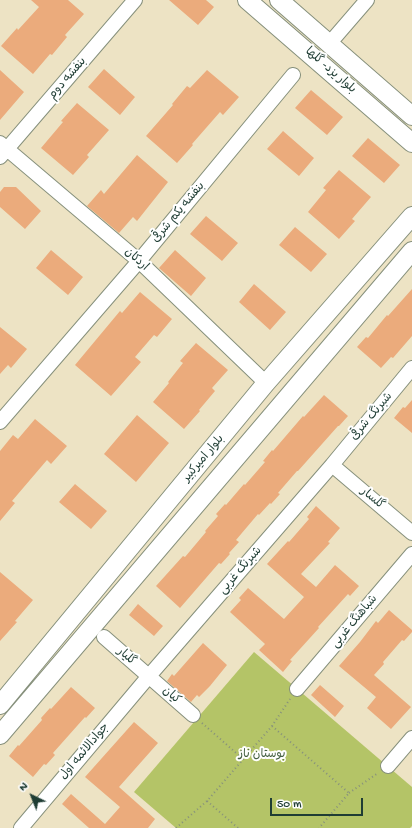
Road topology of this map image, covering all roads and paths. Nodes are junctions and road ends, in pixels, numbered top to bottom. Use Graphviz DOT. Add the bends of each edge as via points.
graph roads {
  1 [pos="135,0"];
  2 [pos="247,0"];
  3 [pos="279,0"];
  4 [pos="367,0"];
  5 [pos="329,44"];
  6 [pos="293,76"];
  7 [pos="412,116"];
  8 [pos="412,143"];
  9 [pos="2,150"];
  10 [pos="412,216"];
  11 [pos="412,251"];
  12 [pos="139,261"];
  13 [pos="412,368"];
  14 [pos="266,383"];
  15 [pos="0,422"];
  16 [pos="332,465"];
  17 [pos="412,533"];
  18 [pos="412,554"];
  19 [pos="104,637"];
  20 [pos="149,676"];
  21 [pos="297,689"];
  22 [pos="0,705"];
  23 [pos="193,715"];
  24 [pos="272,726"];
  25 [pos="0,735"];
  26 [pos="412,738"];
  27 [pos="243,759"];
  28 [pos="388,766"];
  29 [pos="349,792"];
  30 [pos="207,801"];
  31 [pos="22,828"];
  32 [pos="176,828"];
  33 [pos="238,828"];
  34 [pos="319,828"];
  1 -- 9 [label="street, بنفشه دوم"];
  2 -- 8 [label="main road, بلوار یزد- گلها"];
  3 -- 5 [label="main road, بلوار یزد- گلها"];
  4 -- 5 [label="street"];
  5 -- 7 [label="main road, بلوار یزد- گلها"];
  6 -- 12 [label="street, بنفشه یکم شرقی"];
  9 -- 12 [label="street, اردکان"];
  10 -- 14 [label="main road, بلوار امیرکبیر"];
  11 -- 25 [label="main road, بلوار امیرکبیر"];
  12 -- 14 [label="street, اردکان"];
  12 -- 15 [label="street, بنفشه یکم شرقی"];
  13 -- 16 [label="street, شبرنگ شرقی"];
  14 -- 22 [label="main road, بلوار امیرکبیر"];
  16 -- 17 [label="street, گلسار"];
  16 -- 20 [label="street, شبرنگ غربی"];
  18 -- 21 [label="street, شباهنگ غربی"];
  19 -- 20 [label="street, گلیار"];
  20 -- 23 [label="street, کیان"];
  20 -- 31 [label="street, جوادالائمه اول"];
  21 -- 24 [label="path"];
  23 -- 27 [label="path"];
  24 -- 27 [label="path"];
  24 -- 29 [label="path"];
  26 -- 28 [label="street"];
  27 -- 30 [label="path"];
  28 -- 29 [label="path"];
  29 -- 34 [label="path"];
  30 -- 32 [label="path"];
  30 -- 33 [label="path"];
}
